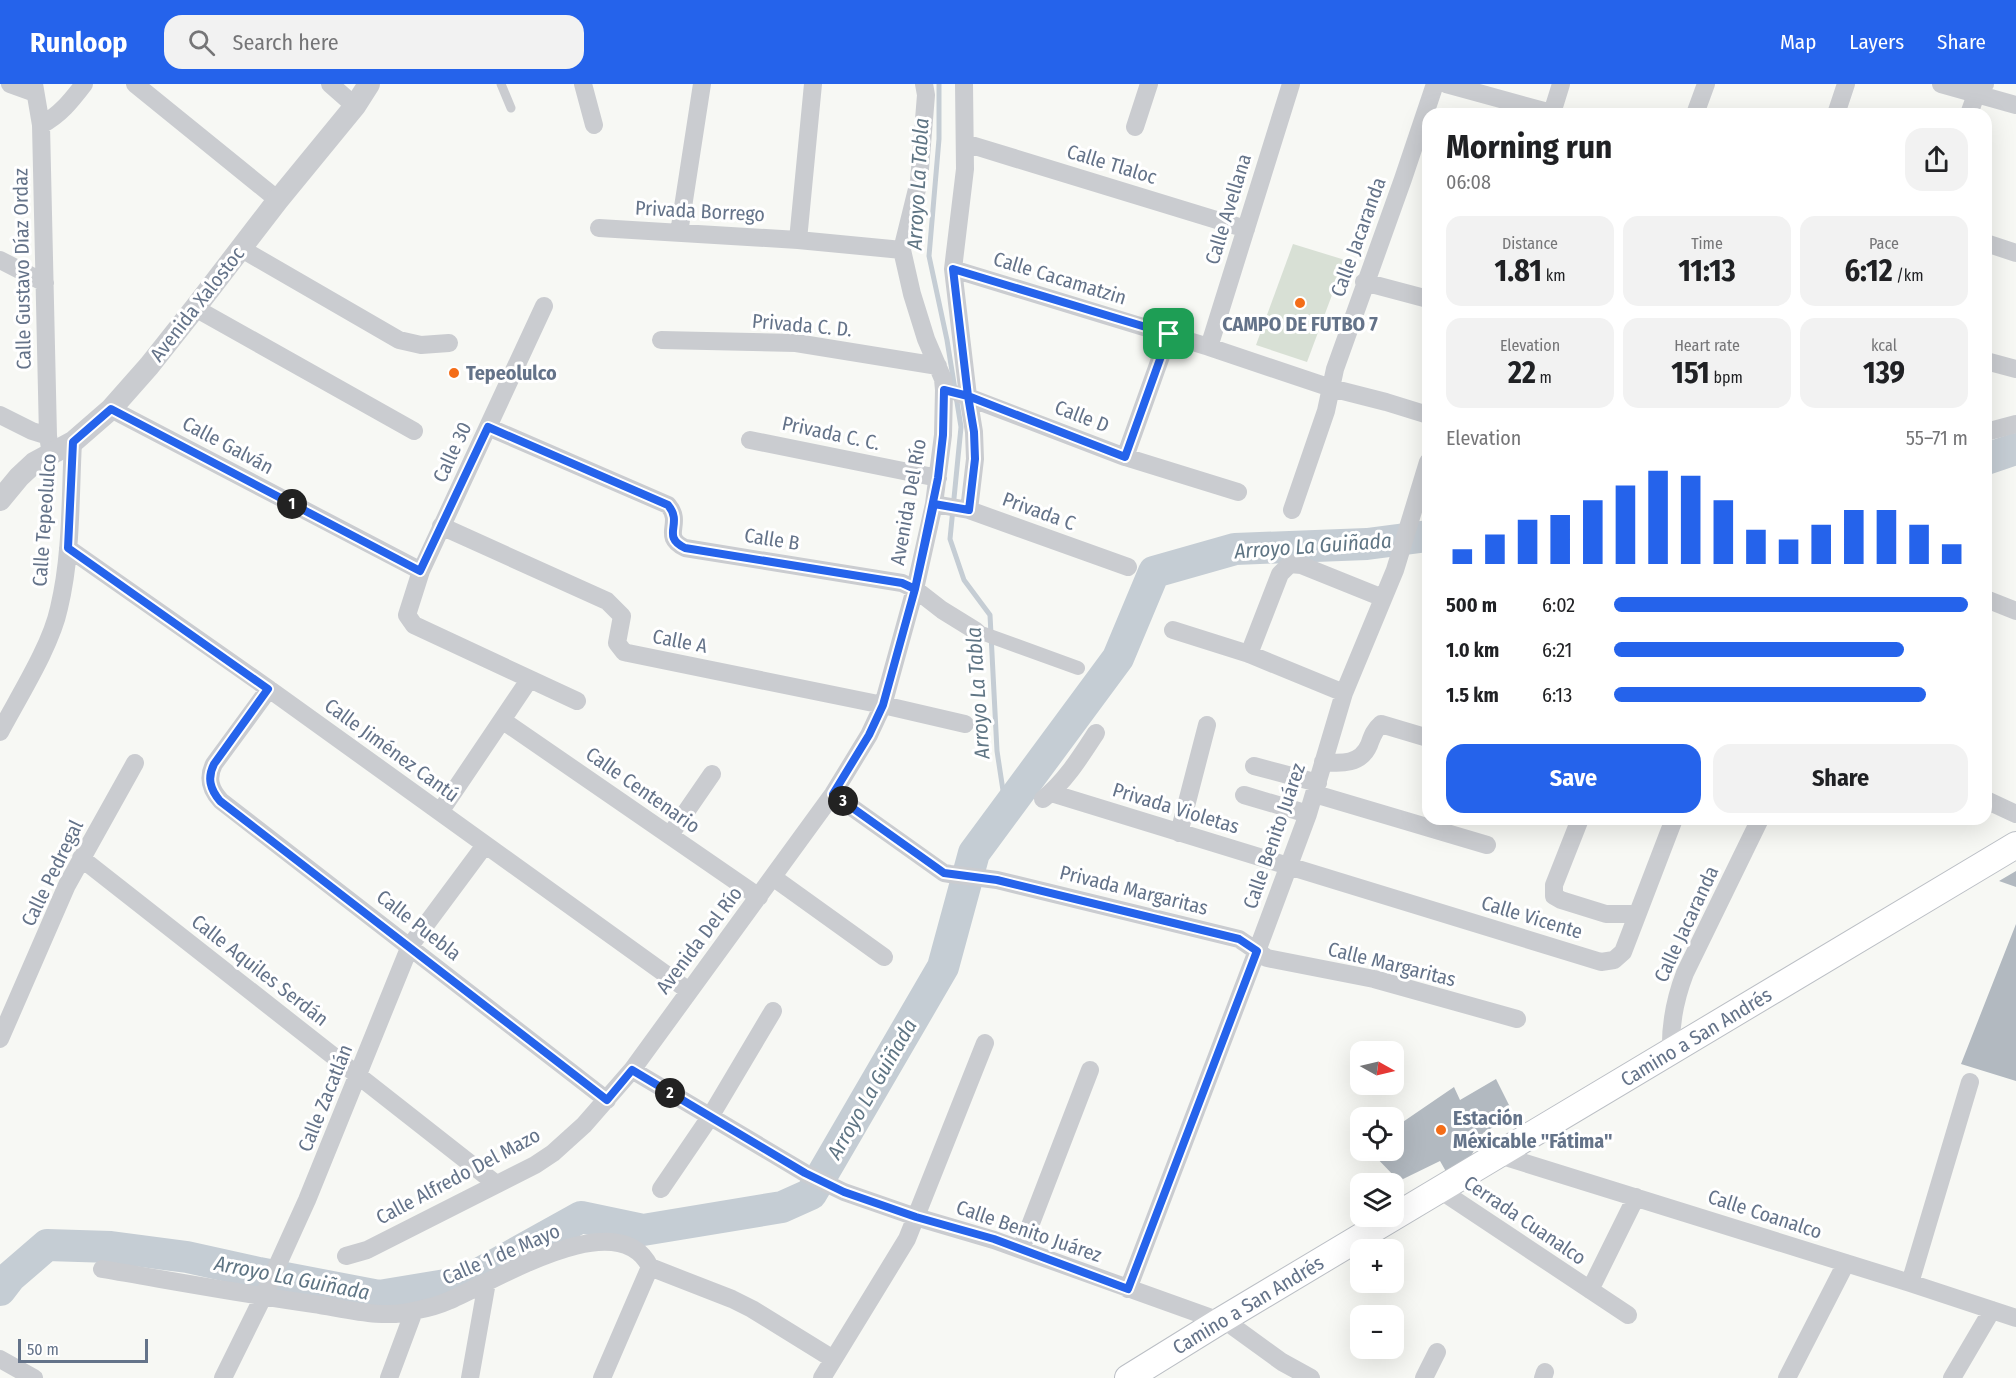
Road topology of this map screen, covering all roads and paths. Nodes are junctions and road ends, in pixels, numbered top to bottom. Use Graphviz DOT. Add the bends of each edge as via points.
graph roads {
  1 [pos="10,84"];
  2 [pos="84,84"];
  3 [pos="135,84"];
  4 [pos="330,84"];
  5 [pos="369,84"];
  6 [pos="501,84"];
  7 [pos="583,84"];
  8 [pos="702,84"];
  9 [pos="813,84"];
  10 [pos="924,84"];
  11 [pos="964,84"];
  12 [pos="1149,84"];
  13 [pos="1291,84"];
  14 [pos="1435,84"];
  15 [pos="1446,84"];
  16 [pos="1561,84"];
  17 [pos="1706,84"];
  18 [pos="1846,84"];
  19 [pos="1941,84"];
  20 [pos="35,88"];
  21 [pos="1982,89"];
  22 [pos="2016,105"];
  23 [pos="356,106"];
  24 [pos="511,108"];
  25 [pos="1427,108"];
  26 [pos="1532,108"];
  27 [pos="1555,108"];
  28 [pos="1697,108"];
  29 [pos="1838,108"];
  30 [pos="1971,108"];
  31 [pos="1422,123"];
  32 [pos="594,124"];
  33 [pos="41,125"];
  34 [pos="1135,127"];
  35 [pos="965,143"];
  36 [pos="278,200"];
  37 [pos="599,228"];
  38 [pos="1246,229"];
  39 [pos="679,233"];
  40 [pos="798,240"];
  41 [pos="1992,245"];
  42 [pos="240,248"];
  43 [pos="902,250"];
  44 [pos="2016,253"];
  45 [pos="0,260"];
  46 [pos="953,269"];
  47 [pos="1364,282"];
  48 [pos="45,283"];
  49 [pos="1422,297"];
  50 [pos="544,306"];
  51 [pos="195,308"];
  52 [pos="1169,334"];
  53 [pos="661,340"];
  54 [pos="449,343"];
  55 [pos="1209,347"];
  56 [pos="1992,363"];
  57 [pos="938,366"];
  58 [pos="2016,369"];
  59 [pos="1330,388"];
  60 [pos="956,393"];
  61 [pos="111,409"];
  62 [pos="1422,413"];
  63 [pos="0,415"];
  64 [pos="2016,424"];
  65 [pos="488,427"];
  66 [pos="1992,430"];
  67 [pos="414,431"];
  68 [pos="750,440"];
  69 [pos="73,442"];
  70 [pos="50,445"];
  71 [pos="1125,457"];
  72 [pos="938,478"];
  73 [pos="1422,481"];
  74 [pos="1238,492"];
  75 [pos="0,500"];
  76 [pos="953,507"];
  77 [pos="1292,510"];
  78 [pos="441,526"];
  79 [pos="68,548"];
  80 [pos="1128,567"];
  81 [pos="420,571"];
  82 [pos="915,589"];
  83 [pos="1383,598"];
  84 [pos="1992,601"];
  85 [pos="2016,611"];
  86 [pos="976,630"];
  87 [pos="1173,630"];
  88 [pos="1249,654"];
  89 [pos="1078,668"];
  90 [pos="530,680"];
  91 [pos="268,689"];
  92 [pos="1344,693"];
  93 [pos="577,701"];
  94 [pos="883,705"];
  95 [pos="502,720"];
  96 [pos="965,724"];
  97 [pos="1207,725"];
  98 [pos="0,732"];
  99 [pos="1096,733"];
  100 [pos="1422,736"];
  101 [pos="135,762"];
  102 [pos="1323,762"];
  103 [pos="1254,766"];
  104 [pos="712,774"];
  105 [pos="1316,788"];
  106 [pos="833,794"];
  107 [pos="1244,795"];
  108 [pos="1992,803"];
  109 [pos="440,812"];
  110 [pos="1308,814"];
  111 [pos="2016,814"];
  112 [pos="1422,823"];
  113 [pos="1427,825"];
  114 [pos="1578,825"];
  115 [pos="1672,825"];
  116 [pos="1757,825"];
  117 [pos="1179,832"];
  118 [pos="670,835"];
  119 [pos="485,845"];
  120 [pos="1487,845"];
  121 [pos="2016,845"];
  122 [pos="81,858"];
  123 [pos="1288,866"];
  124 [pos="774,878"];
  125 [pos="759,897"];
  126 [pos="1636,914"];
  127 [pos="410,946"];
  128 [pos="1257,951"];
  129 [pos="884,957"];
  130 [pos="689,991"];
  131 [pos="773,1011"];
  132 [pos="1517,1019"];
  133 [pos="0,1039"];
  134 [pos="985,1043"];
  135 [pos="1671,1052"];
  136 [pos="632,1070"];
  137 [pos="1090,1070"];
  138 [pos="358,1076"];
  139 [pos="1970,1082"];
  140 [pos="607,1100"];
  141 [pos="710,1117"];
  142 [pos="1499,1155"];
  143 [pos="495,1183"];
  144 [pos="661,1189"];
  145 [pos="1440,1190"];
  146 [pos="1636,1197"];
  147 [pos="916,1217"];
  148 [pos="1021,1249"];
  149 [pos="346,1256"];
  150 [pos="1846,1263"];
  151 [pos="650,1267"];
  152 [pos="102,1269"];
  153 [pos="487,1282"];
  154 [pos="1910,1283"];
  155 [pos="1128,1289"];
  156 [pos="1590,1290"];
  157 [pos="266,1291"];
  158 [pos="1992,1310"];
  159 [pos="414,1311"];
  160 [pos="1628,1315"];
  161 [pos="2016,1318"];
  162 [pos="1220,1321"];
  163 [pos="1437,1352"];
  164 [pos="0,1359"];
  165 [pos="833,1359"];
  166 [pos="1160,1368"];
  167 [pos="33,1378"];
  168 [pos="222,1378"];
  169 [pos="388,1378"];
  170 [pos="470,1378"];
  171 [pos="602,1378"];
  172 [pos="822,1378"];
  173 [pos="1128,1378"];
  174 [pos="1311,1378"];
  175 [pos="1424,1378"];
  176 [pos="1787,1378"];
  177 [pos="1952,1378"];
  1 -- 20 [label="street"];
  2 -- 33 [label="street" via="66,107"];
  3 -- 36 [label="street"];
  4 -- 23 [label="street"];
  5 -- 23 [label="street, Avenida Xalostoc"];
  6 -- 24 [label="lane"];
  7 -- 32 [label="street"];
  8 -- 39 [label="street"];
  9 -- 40 [label="street"];
  10 -- 43 [label="street, Avenida Del Río" via="919,181"];
  11 -- 35 [label="street"];
  12 -- 34 [label="street"];
  13 -- 38 [label="street, Calle Avellana"];
  14 -- 25 [label="street, Calle Jacaranda"];
  15 -- 26 [label="street"];
  16 -- 27 [label="street"];
  17 -- 28 [label="street"];
  18 -- 29 [label="street"];
  19 -- 21 [label="street"];
  20 -- 33 [label="street, Calle Gustavo Díaz Ordaz"];
  21 -- 22 [label="street"];
  21 -- 30 [label="street"];
  23 -- 36 [label="street, Avenida Xalostoc"];
  31 -- 47 [label="street, Calle Jacaranda"];
  33 -- 48 [label="street, Calle Gustavo Díaz Ordaz"];
  35 -- 38 [label="street, Calle Tlaloc"];
  35 -- 46 [label="street"];
  36 -- 42 [label="street, Avenida Xalostoc"];
  37 -- 39 [label="street, Privada Borrego"];
  38 -- 55 [label="street, Calle Avellana"];
  39 -- 40 [label="street, Privada Borrego"];
  40 -- 43 [label="street, Privada Borrego"];
  41 -- 44 [label="street"];
  42 -- 51 [label="street, Avenida Xalostoc"];
  42 -- 54 [label="street" via="399,340 421,345"];
  43 -- 57 [label="street, Avenida Del Río" via="922,328"];
  45 -- 48 [label="street"];
  46 -- 52 [label="street, Calle Cacamatzin"];
  46 -- 60 [label="street"];
  47 -- 49 [label="street"];
  47 -- 59 [label="street, Calle Jacaranda"];
  48 -- 70 [label="street, Calle Gustavo Díaz Ordaz"];
  50 -- 65 [label="street, Calle 30"];
  51 -- 61 [label="street, Avenida Xalostoc"];
  51 -- 67 [label="street"];
  52 -- 55 [label="street, Calle Cacamatzin"];
  52 -- 71 [label="street"];
  53 -- 57 [label="street, Privada C. D." via="796,343"];
  55 -- 59 [label="street, Calle Cacamatzin"];
  56 -- 58 [label="street"];
  57 -- 60 [label="street, Avenida Del Río"];
  59 -- 62 [label="street, Calle Cacamatzin"];
  59 -- 77 [label="street, Calle Jacaranda" via="1326,411"];
  60 -- 71 [label="street, Calle D"];
  60 -- 72 [label="street, Avenida Del Río" via="943,435"];
  60 -- 76 [label="street" via="972,413 975,459"];
  61 -- 69 [label="street, Avenida Xalostoc"];
  61 -- 81 [label="street, Calle Galván"];
  63 -- 70 [label="street"];
  64 -- 66 [label="street"];
  65 -- 78 [label="street, Calle 30"];
  65 -- 82 [label="street, Calle B" via="668,505 674,517 673,539 685,548 902,583"];
  68 -- 72 [label="street, Privada C. C."];
  69 -- 70 [label="street, Avenida Xalostoc"];
  69 -- 79 [label="street, Calle Tepeolulco"];
  70 -- 75 [label="street, Avenida Xalostoc"];
  71 -- 74 [label="street, Calle D"];
  72 -- 76 [label="street, Avenida Del Río"];
  73 -- 83 [label="street, Calle Benito Juárez"];
  76 -- 80 [label="street, Privada C"];
  76 -- 82 [label="street, Avenida Del Río"];
  78 -- 81 [label="street, Calle 30"];
  78 -- 94 [label="street, Calle A" via="607,601 622,615 617,644 624,652"];
  79 -- 91 [label="street, Calle Jiménez Cantú"];
  79 -- 98 [label="street, Calle Tepeolulco" via="55,623"];
  81 -- 90 [label="street, Calle 30" via="408,610 408,619 414,625"];
  82 -- 86 [label="street, Calle B"];
  82 -- 94 [label="street, Avenida Del Río"];
  83 -- 88 [label="street" via="1290,564 1280,573"];
  83 -- 92 [label="street, Calle Benito Juárez"];
  84 -- 85 [label="street"];
  86 -- 89 [label="street, Calle B"];
  87 -- 88 [label="street"];
  88 -- 92 [label="street"];
  90 -- 93 [label="street"];
  90 -- 95 [label="street"];
  91 -- 109 [label="street, Calle Jiménez Cantú"];
  91 -- 127 [label="street, Calle Puebla" via="214,764 210,772 212,789 220,801"];
  92 -- 102 [label="street, Calle Benito Juárez"];
  94 -- 96 [label="street, Calle A"];
  94 -- 106 [label="street, Avenida Del Río"];
  95 -- 109 [label="street"];
  95 -- 118 [label="street, Calle Centenario"];
  97 -- 117 [label="street"];
  99 -- 117 [label="street, Privada Violetas" via="1047,797"];
  100 -- 102 [label="street" via="1381,724 1358,759"];
  101 -- 122 [label="street, Calle Pedregal"];
  102 -- 105 [label="street, Calle Benito Juárez"];
  103 -- 105 [label="street"];
  104 -- 118 [label="street"];
  105 -- 110 [label="street, Calle Benito Juárez"];
  105 -- 112 [label="street"];
  106 -- 124 [label="street, Avenida Del Río"];
  106 -- 128 [label="street, Privada Margaritas" via="944,873 992,879 1239,939"];
  107 -- 110 [label="street"];
  108 -- 111 [label="street"];
  109 -- 119 [label="street, Calle Jiménez Cantú"];
  110 -- 123 [label="street, Calle Benito Juárez"];
  113 -- 120 [label="street"];
  114 -- 126 [label="street" via="1554,885 1554,896 1606,915"];
  115 -- 126 [label="street, Calle Vicente"];
  116 -- 135 [label="street, Calle Jacaranda" via="1676,996"];
  117 -- 123 [label="street, Privada Violetas"];
  118 -- 125 [label="street, Calle Centenario"];
  119 -- 127 [label="street, Calle Zacatlán"];
  119 -- 130 [label="street, Calle Jiménez Cantú"];
  121 -- 135 [label="main road, Camino a San Andrés"];
  122 -- 133 [label="street, Calle Pedregal"];
  122 -- 138 [label="street, Calle Aquiles Serdán"];
  123 -- 126 [label="street, Calle Vicente" via="1601,962 1620,957"];
  123 -- 128 [label="street, Calle Benito Juárez"];
  124 -- 125 [label="street, Avenida Del Río"];
  124 -- 129 [label="street"];
  125 -- 130 [label="street, Avenida Del Río"];
  127 -- 138 [label="street, Calle Zacatlán"];
  127 -- 140 [label="street, Calle Puebla"];
  128 -- 132 [label="street, Calle Margaritas" via="1267,958 1374,979"];
  128 -- 155 [label="street, Calle Benito Juárez"];
  130 -- 136 [label="street, Avenida Del Río"];
  131 -- 141 [label="street"];
  134 -- 147 [label="street"];
  135 -- 142 [label="main road, Camino a San Andrés"];
  136 -- 140 [label="street, Calle Alfredo Del Mazo"];
  136 -- 141 [label="street"];
  137 -- 148 [label="street"];
  138 -- 143 [label="street, Calle Aquiles Serdán"];
  138 -- 157 [label="street, Calle Zacatlán"];
  139 -- 154 [label="street"];
  140 -- 143 [label="street, Calle Alfredo Del Mazo" via="553,1153"];
  141 -- 144 [label="street"];
  141 -- 147 [label="street, Calle Benito Juárez" via="832,1187"];
  142 -- 145 [label="main road, Camino a San Andrés"];
  142 -- 146 [label="street, Calle Coanalco"];
  143 -- 149 [label="street, Calle Alfredo Del Mazo" via="367,1250"];
  145 -- 156 [label="street, Cerrada Cuanalco"];
  145 -- 162 [label="main road, Camino a San Andrés"];
  146 -- 150 [label="street, Calle Coanalco"];
  146 -- 156 [label="street, Cerrada Cuanalco"];
  147 -- 148 [label="street, Calle Benito Juárez"];
  147 -- 165 [label="street" via="907,1239"];
  148 -- 155 [label="street, Calle Benito Juárez"];
  150 -- 154 [label="street, Calle Coanalco"];
  150 -- 176 [label="street"];
  151 -- 153 [label="street, Calle 1 de Mayo" via="638,1251 598,1241 548,1255"];
  151 -- 165 [label="street, Calle 1 de Mayo" via="742,1304"];
  151 -- 171 [label="street"];
  152 -- 157 [label="street, Calle 1 de Mayo"];
  153 -- 159 [label="street, Calle 1 de Mayo" via="448,1301"];
  153 -- 170 [label="street"];
  154 -- 158 [label="street, Calle Coanalco"];
  155 -- 162 [label="street, Calle Benito Juárez"];
  156 -- 160 [label="street"];
  157 -- 159 [label="street, Calle 1 de Mayo" via="371,1313"];
  157 -- 168 [label="street, Calle Zacatlán"];
  158 -- 161 [label="street, Calle Coanalco"];
  158 -- 177 [label="street"];
  159 -- 169 [label="street"];
  162 -- 166 [label="main road, Camino a San Andrés"];
  162 -- 174 [label="street, Calle Benito Juárez"];
  163 -- 175 [label="street"];
  164 -- 167 [label="street"];
  165 -- 172 [label="street"];
  166 -- 173 [label="main road, Camino a San Andrés"];
}
